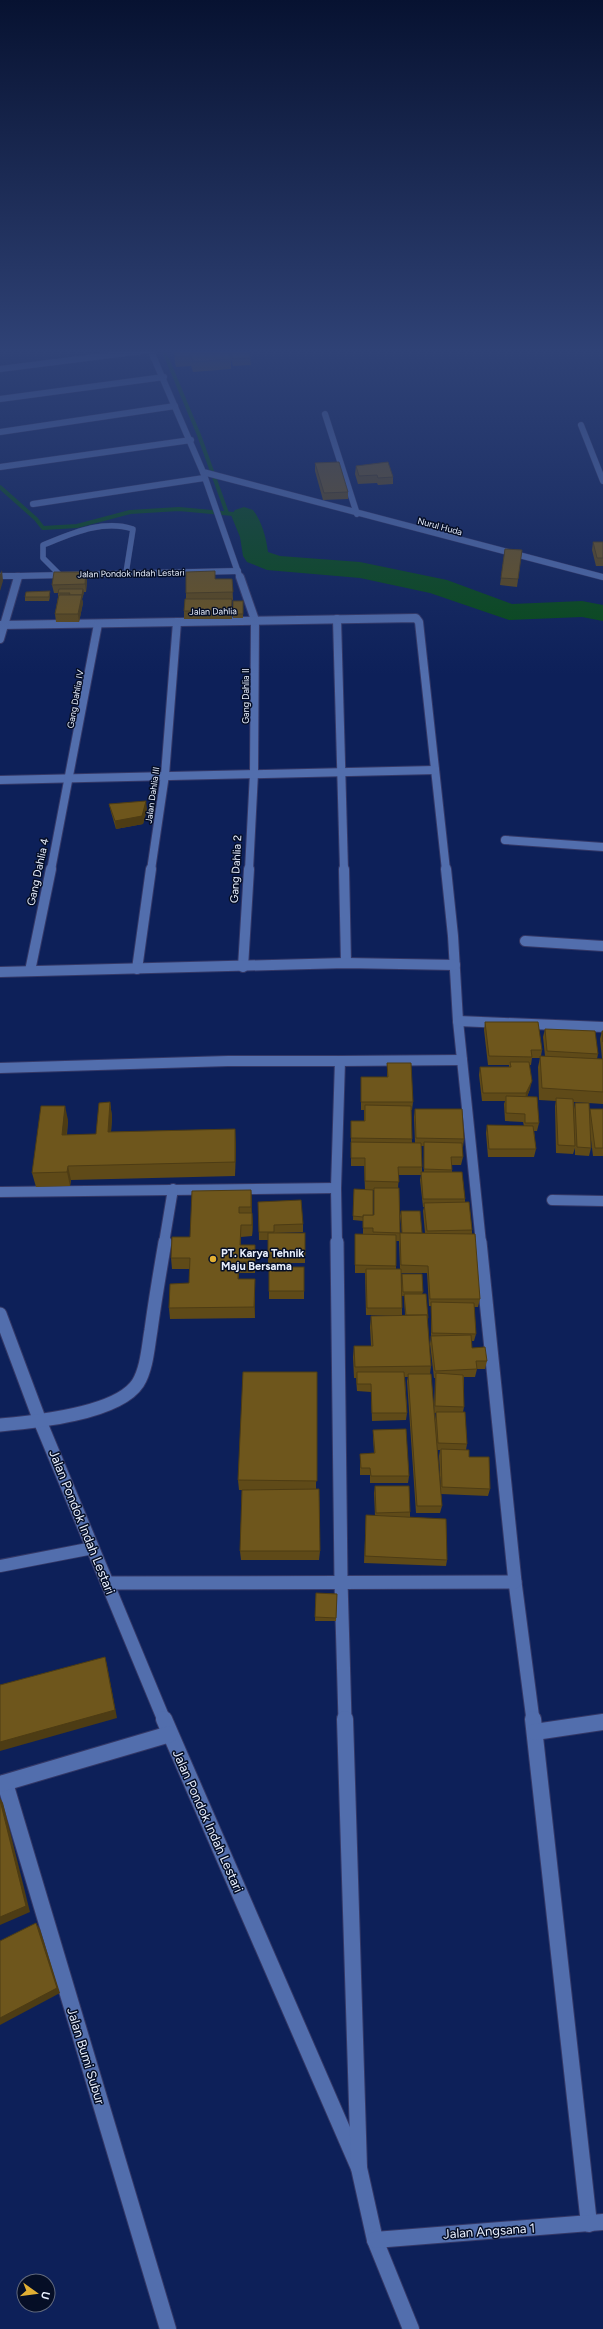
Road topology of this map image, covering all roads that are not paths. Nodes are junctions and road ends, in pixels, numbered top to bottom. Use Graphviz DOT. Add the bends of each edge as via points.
graph roads {
  1 [pos="77,458"];
  2 [pos="198,458"];
  3 [pos="339,458"];
  4 [pos="594,458"];
  5 [pos="0,467"];
  6 [pos="204,475"];
  7 [pos="603,481"];
  8 [pos="33,504"];
  9 [pos="357,514"];
  10 [pos="238,571"];
  11 [pos="126,573"];
  12 [pos="59,574"];
  13 [pos="0,576"];
  14 [pos="18,576"];
  15 [pos="603,577"];
  16 [pos="337,619"];
  17 [pos="255,620"];
  18 [pos="177,622"];
  19 [pos="98,624"];
  20 [pos="3,625"];
  21 [pos="0,639"];
  22 [pos="435,770"];
  23 [pos="341,772"];
  24 [pos="254,773"];
  25 [pos="165,775"];
  26 [pos="70,777"];
  27 [pos="0,780"];
  28 [pos="505,840"];
  29 [pos="603,847"];
  30 [pos="525,941"];
  31 [pos="603,946"];
  32 [pos="346,963"];
  33 [pos="455,965"];
  34 [pos="243,967"];
  35 [pos="137,969"];
  36 [pos="30,971"];
  37 [pos="0,972"];
  38 [pos="458,1021"];
  39 [pos="603,1027"];
  40 [pos="462,1060"];
  41 [pos="340,1061"];
  42 [pos="0,1068"];
  43 [pos="336,1188"];
  44 [pos="173,1189"];
  45 [pos="0,1192"];
  46 [pos="552,1200"];
  47 [pos="603,1201"];
  48 [pos="0,1314"];
  49 [pos="40,1421"];
  50 [pos="0,1425"];
  51 [pos="93,1548"];
  52 [pos="0,1566"];
  53 [pos="341,1581"];
  54 [pos="515,1582"];
  55 [pos="108,1583"];
  56 [pos="603,1722"];
  57 [pos="535,1732"];
  58 [pos="170,1734"];
  59 [pos="2,1784"];
  60 [pos="359,2168"];
  61 [pos="596,2223"];
  62 [pos="375,2240"];
  63 [pos="168,2329"];
  64 [pos="411,2329"];
  1 -- 5 [label="street"];
  2 -- 6 [label="street, Gang Dahlia II"];
  3 -- 9 [label="street"];
  4 -- 7 [label="street"];
  6 -- 8 [label="street"];
  6 -- 9 [label="street, Nurul Huda"];
  6 -- 10 [label="street, Gang Dahlia II"];
  9 -- 15 [label="street, Nurul Huda"];
  10 -- 11 [label="street, Jalan Pondok Indah Lestari"];
  10 -- 17 [label="street, Gang Dahlia II"];
  11 -- 12 [label="street, Jalan Pondok Indah Lestari"];
  11 -- 12 [label="lane" via="133,529 126,525 112,525 84,531 43,545 40,552 43,559"];
  12 -- 14 [label="street, Jalan Pondok Indah Lestari"];
  13 -- 14 [label="street, Jalan Pondok Indah Lestari"];
  14 -- 20 [label="street"];
  16 -- 17 [label="street, Jalan Dahlia"];
  16 -- 22 [label="street, Jalan Dahlia" via="416,618 419,622"];
  16 -- 23 [label="street"];
  17 -- 18 [label="street, Jalan Dahlia"];
  17 -- 24 [label="street, Gang Dahlia II"];
  18 -- 19 [label="street, Jalan Dahlia"];
  18 -- 25 [label="street, Jalan Dahlia III"];
  19 -- 20 [label="street, Jalan Dahlia"];
  19 -- 26 [label="street, Gang Dahlia IV"];
  20 -- 21 [label="street"];
  22 -- 23 [label="street"];
  22 -- 33 [label="street"];
  23 -- 24 [label="street"];
  23 -- 32 [label="street"];
  24 -- 25 [label="street"];
  24 -- 34 [label="street, Gang Dahlia 2"];
  25 -- 26 [label="street"];
  25 -- 35 [label="street, Jalan Dahlia III"];
  26 -- 27 [label="street"];
  26 -- 36 [label="street, Gang Dahlia 4"];
  28 -- 29 [label="street"];
  30 -- 31 [label="street"];
  32 -- 33 [label="street"];
  32 -- 34 [label="street"];
  33 -- 38 [label="street"];
  34 -- 35 [label="street"];
  35 -- 36 [label="street"];
  36 -- 37 [label="street"];
  38 -- 39 [label="street"];
  38 -- 40 [label="street"];
  40 -- 41 [label="street"];
  40 -- 54 [label="street"];
  41 -- 42 [label="street" via="228,1061"];
  41 -- 43 [label="street"];
  43 -- 44 [label="street"];
  43 -- 53 [label="street"];
  44 -- 45 [label="street"];
  44 -- 49 [label="street" via="146,1358 137,1384 123,1396 94,1408"];
  46 -- 47 [label="street"];
  48 -- 49 [label="street, Jalan Pondok Indah Lestari"];
  49 -- 50 [label="street"];
  49 -- 51 [label="street, Jalan Pondok Indah Lestari"];
  51 -- 52 [label="lane"];
  51 -- 55 [label="street, Jalan Pondok Indah Lestari"];
  53 -- 54 [label="street"];
  53 -- 55 [label="street"];
  53 -- 60 [label="street"];
  54 -- 57 [label="street"];
  55 -- 58 [label="street, Jalan Pondok Indah Lestari"];
  56 -- 57 [label="street"];
  57 -- 61 [label="street"];
  58 -- 59 [label="street"];
  58 -- 60 [label="street, Jalan Pondok Indah Lestari"];
  59 -- 63 [label="street, Jalan Bumi Subur"];
  60 -- 62 [label="street, Jalan Pondok Indah Lestari"];
  61 -- 62 [label="street, Jalan Angsana 1"];
  62 -- 64 [label="street, Jalan Pondok Indah Lestari"];
}
